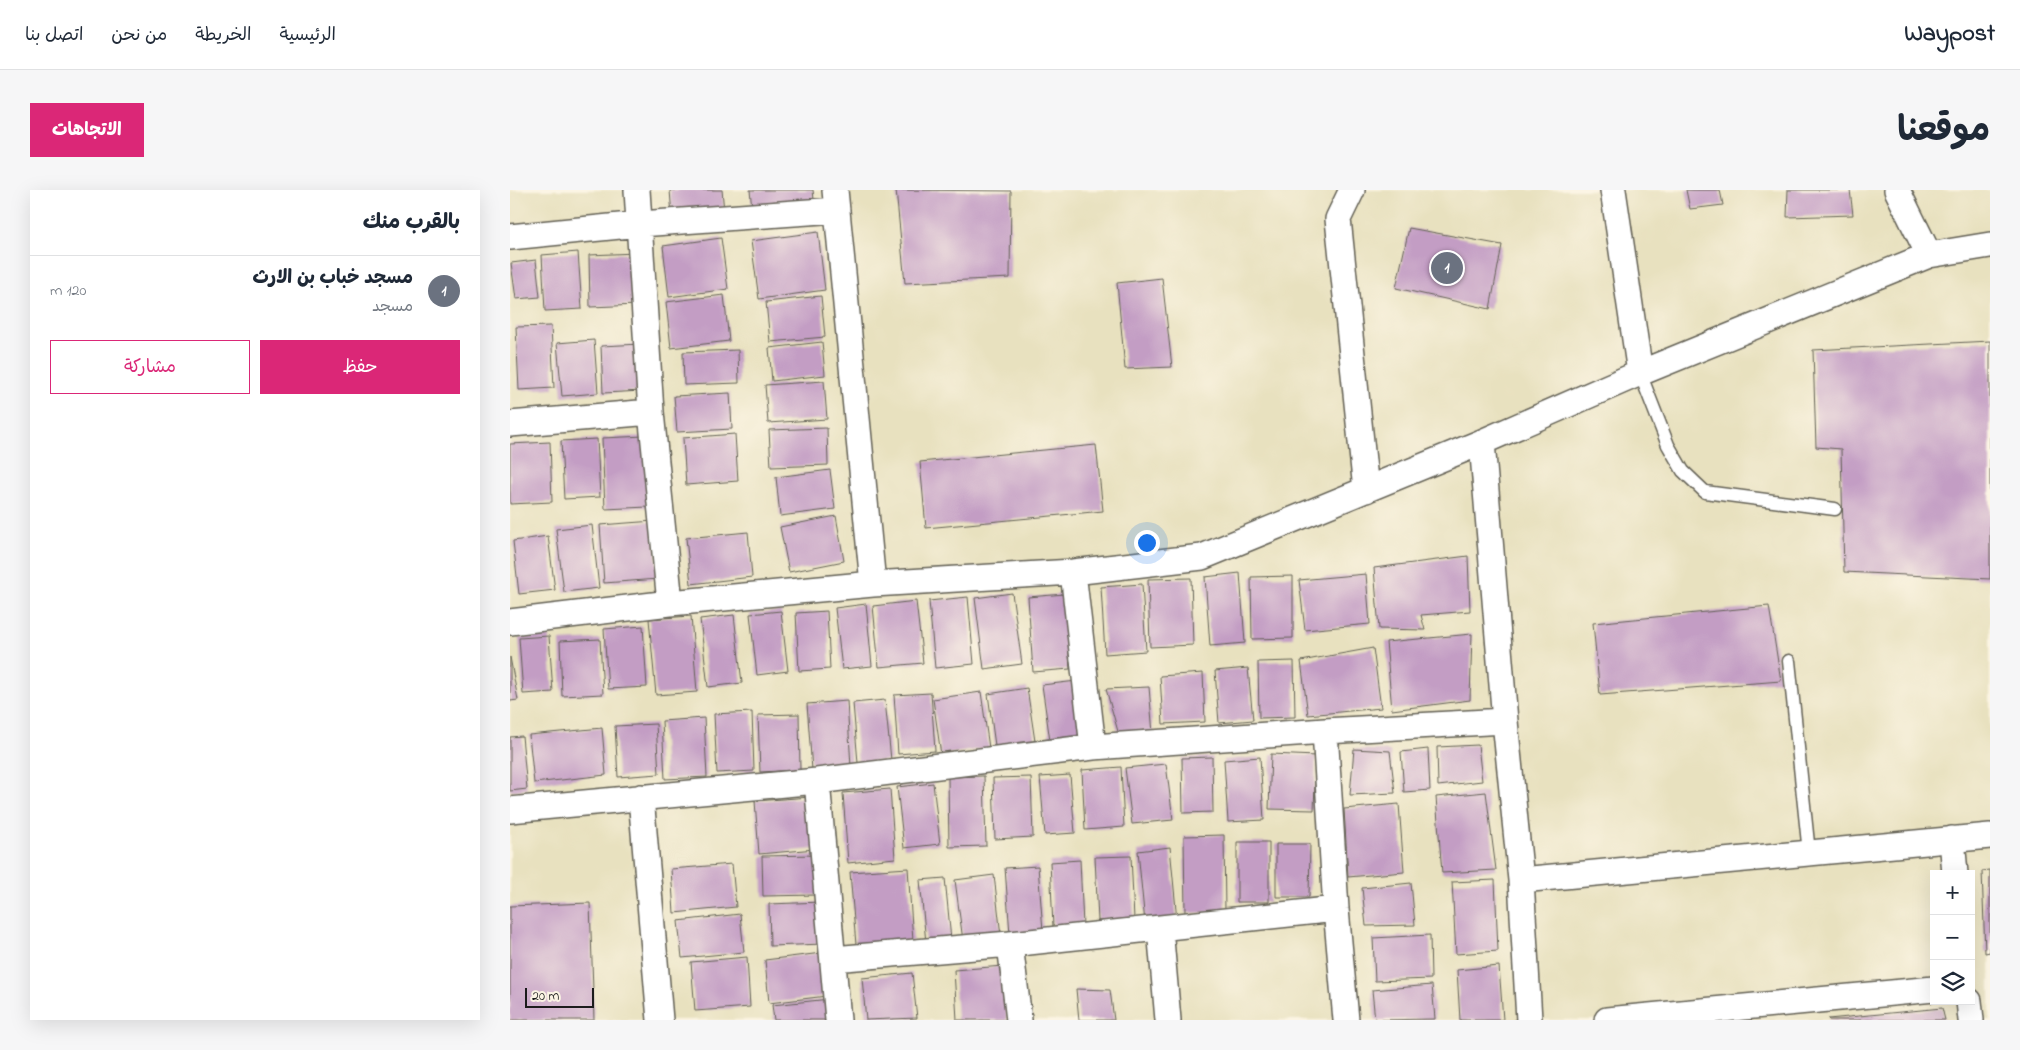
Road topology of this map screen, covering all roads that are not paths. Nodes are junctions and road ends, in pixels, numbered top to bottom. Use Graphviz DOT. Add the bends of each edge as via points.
graph roads {
  1 [pos="637,190"];
  2 [pos="1352,190"];
  3 [pos="1613,190"];
  4 [pos="1897,190"];
  5 [pos="836,200"];
  6 [pos="640,224"];
  7 [pos="510,237"];
  8 [pos="1990,245"];
  9 [pos="1929,255"];
  10 [pos="1640,373"];
  11 [pos="651,412"];
  12 [pos="510,424"];
  13 [pos="1482,442"];
  14 [pos="1366,490"];
  15 [pos="1835,509"];
  16 [pos="1073,572"];
  17 [pos="873,584"];
  18 [pos="670,603"];
  19 [pos="510,622"];
  20 [pos="1789,661"];
  21 [pos="1505,721"];
  22 [pos="1325,731"];
  23 [pos="1093,747"];
  24 [pos="817,781"];
  25 [pos="641,797"];
  26 [pos="510,810"];
  27 [pos="1990,836"];
  28 [pos="1952,839"];
  29 [pos="1809,853"];
  30 [pos="1955,870"];
  31 [pos="1521,880"];
  32 [pos="1336,909"];
  33 [pos="1160,928"];
  34 [pos="1010,944"];
  35 [pos="833,959"];
  36 [pos="1930,990"];
  37 [pos="1969,1005"];
  38 [pos="660,1020"];
  39 [pos="838,1020"];
  40 [pos="1019,1020"];
  41 [pos="1168,1020"];
  42 [pos="1346,1020"];
  43 [pos="1529,1020"];
  44 [pos="1607,1020"];
  45 [pos="1971,1020"];
  1 -- 6 [label="street"];
  2 -- 14 [label="street" via="1338,220"];
  3 -- 10 [label="street"];
  4 -- 9 [label="street"];
  5 -- 6 [label="street"];
  5 -- 17 [label="street"];
  6 -- 7 [label="street"];
  6 -- 11 [label="street"];
  8 -- 9 [label="street"];
  9 -- 10 [label="street"];
  10 -- 13 [label="street"];
  10 -- 15 [label="lane" via="1682,471 1705,492"];
  11 -- 12 [label="street"];
  11 -- 18 [label="street"];
  13 -- 14 [label="street"];
  13 -- 21 [label="street"];
  14 -- 16 [label="street" via="1202,557"];
  16 -- 17 [label="street"];
  16 -- 23 [label="street"];
  17 -- 18 [label="street"];
  18 -- 19 [label="street"];
  20 -- 29 [label="lane"];
  21 -- 22 [label="street"];
  21 -- 31 [label="street"];
  22 -- 23 [label="street"];
  22 -- 32 [label="street"];
  23 -- 24 [label="street"];
  24 -- 25 [label="street"];
  24 -- 35 [label="street"];
  25 -- 26 [label="street"];
  25 -- 38 [label="street"];
  27 -- 28 [label="street"];
  28 -- 29 [label="street"];
  28 -- 30 [label="street"];
  29 -- 31 [label="street"];
  31 -- 43 [label="street"];
  32 -- 33 [label="street"];
  32 -- 42 [label="street"];
  33 -- 34 [label="street"];
  33 -- 41 [label="street"];
  34 -- 35 [label="street"];
  34 -- 40 [label="street"];
  35 -- 39 [label="street"];
  36 -- 44 [label="street"];
  37 -- 45 [label="street"];
}
